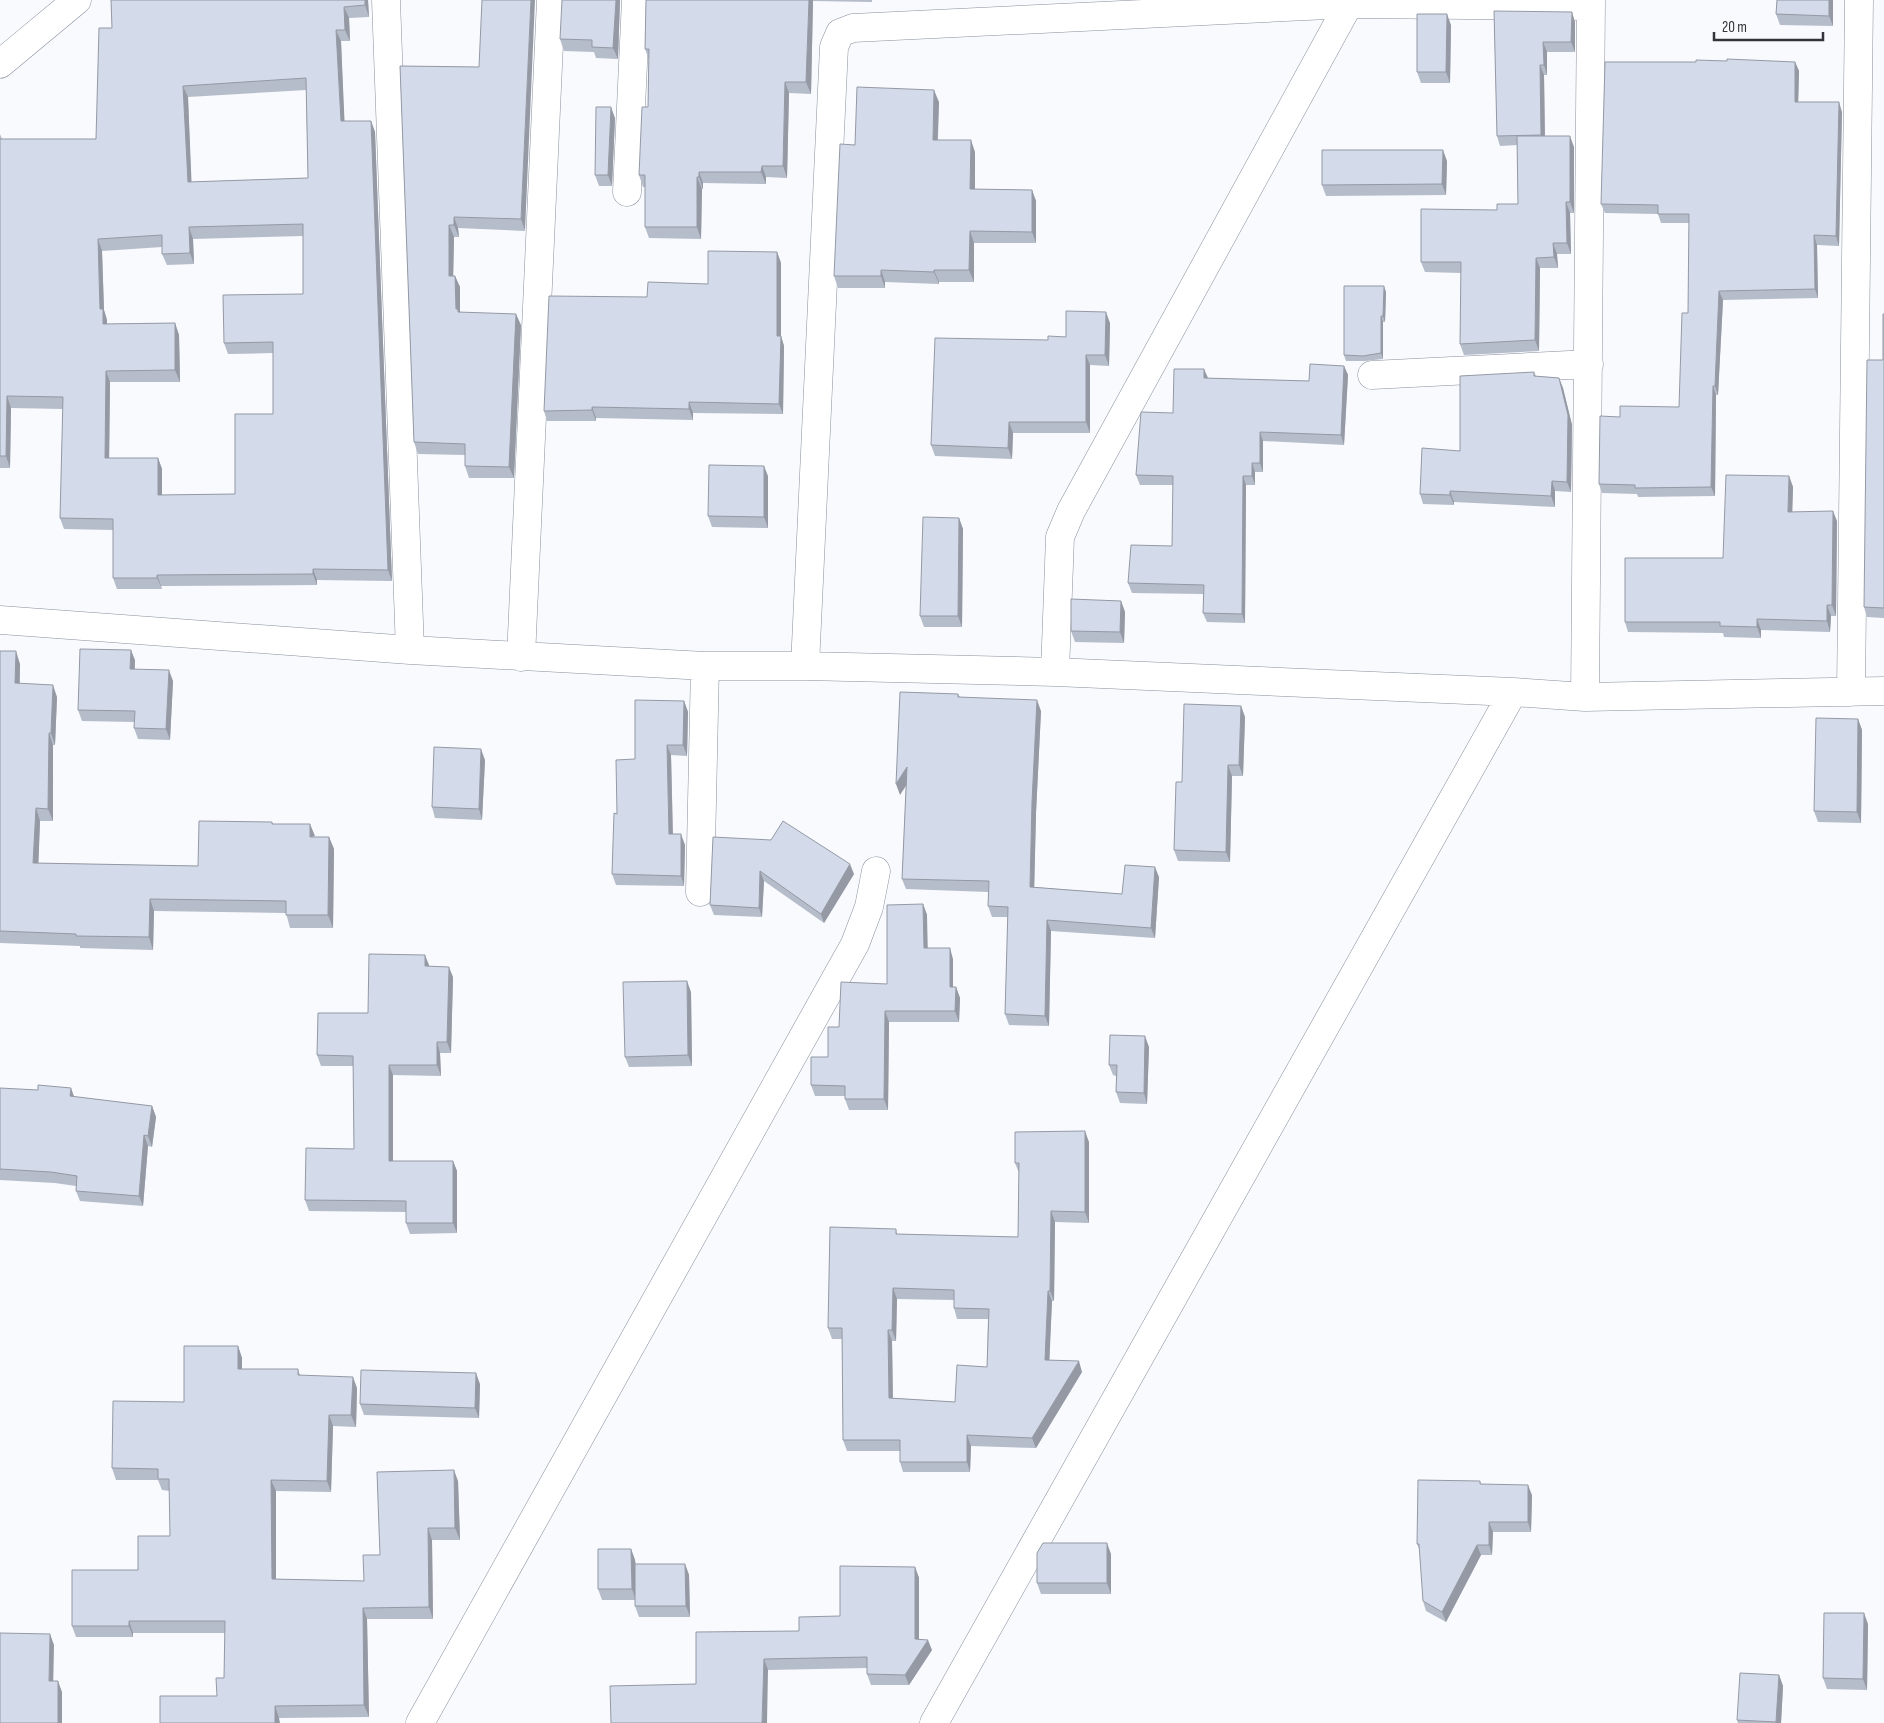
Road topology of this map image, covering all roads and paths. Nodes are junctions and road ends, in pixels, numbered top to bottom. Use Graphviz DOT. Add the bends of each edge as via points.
graph roads {
  1 [pos="77,0"];
  2 [pos="386,0"];
  3 [pos="550,0"];
  4 [pos="636,0"];
  5 [pos="1859,0"];
  6 [pos="1350,2"];
  7 [pos="1591,3"];
  8 [pos="0,64"];
  9 [pos="627,192"];
  10 [pos="1588,364"];
  11 [pos="1372,375"];
  12 [pos="0,620"];
  13 [pos="410,650"];
  14 [pos="521,656"];
  15 [pos="705,666"];
  16 [pos="805,666"];
  17 [pos="1055,672"];
  18 [pos="1884,691"];
  19 [pos="1513,692"];
  20 [pos="1851,692"];
  21 [pos="1585,697"];
  22 [pos="876,871"];
  23 [pos="700,892"];
  24 [pos="420,1723"];
  25 [pos="934,1723"];
  1 -- 8 [label="street"];
  2 -- 13 [label="street"];
  3 -- 14 [label="street"];
  4 -- 9 [label="street"];
  5 -- 20 [label="street"];
  6 -- 7 [label="street"];
  6 -- 16 [label="street" via="853,28 840,32 834,47"];
  6 -- 17 [label="street" via="1071,511 1060,538"];
  7 -- 10 [label="street"];
  10 -- 11 [label="street"];
  10 -- 21 [label="street"];
  12 -- 13 [label="street"];
  13 -- 14 [label="street"];
  14 -- 15 [label="street"];
  15 -- 16 [label="street"];
  15 -- 23 [label="street"];
  16 -- 17 [label="street"];
  17 -- 19 [label="street"];
  18 -- 20 [label="street"];
  19 -- 21 [label="street"];
  19 -- 25 [label="street"];
  20 -- 21 [label="street"];
  22 -- 24 [label="street" via="869,907 855,944"];
}
